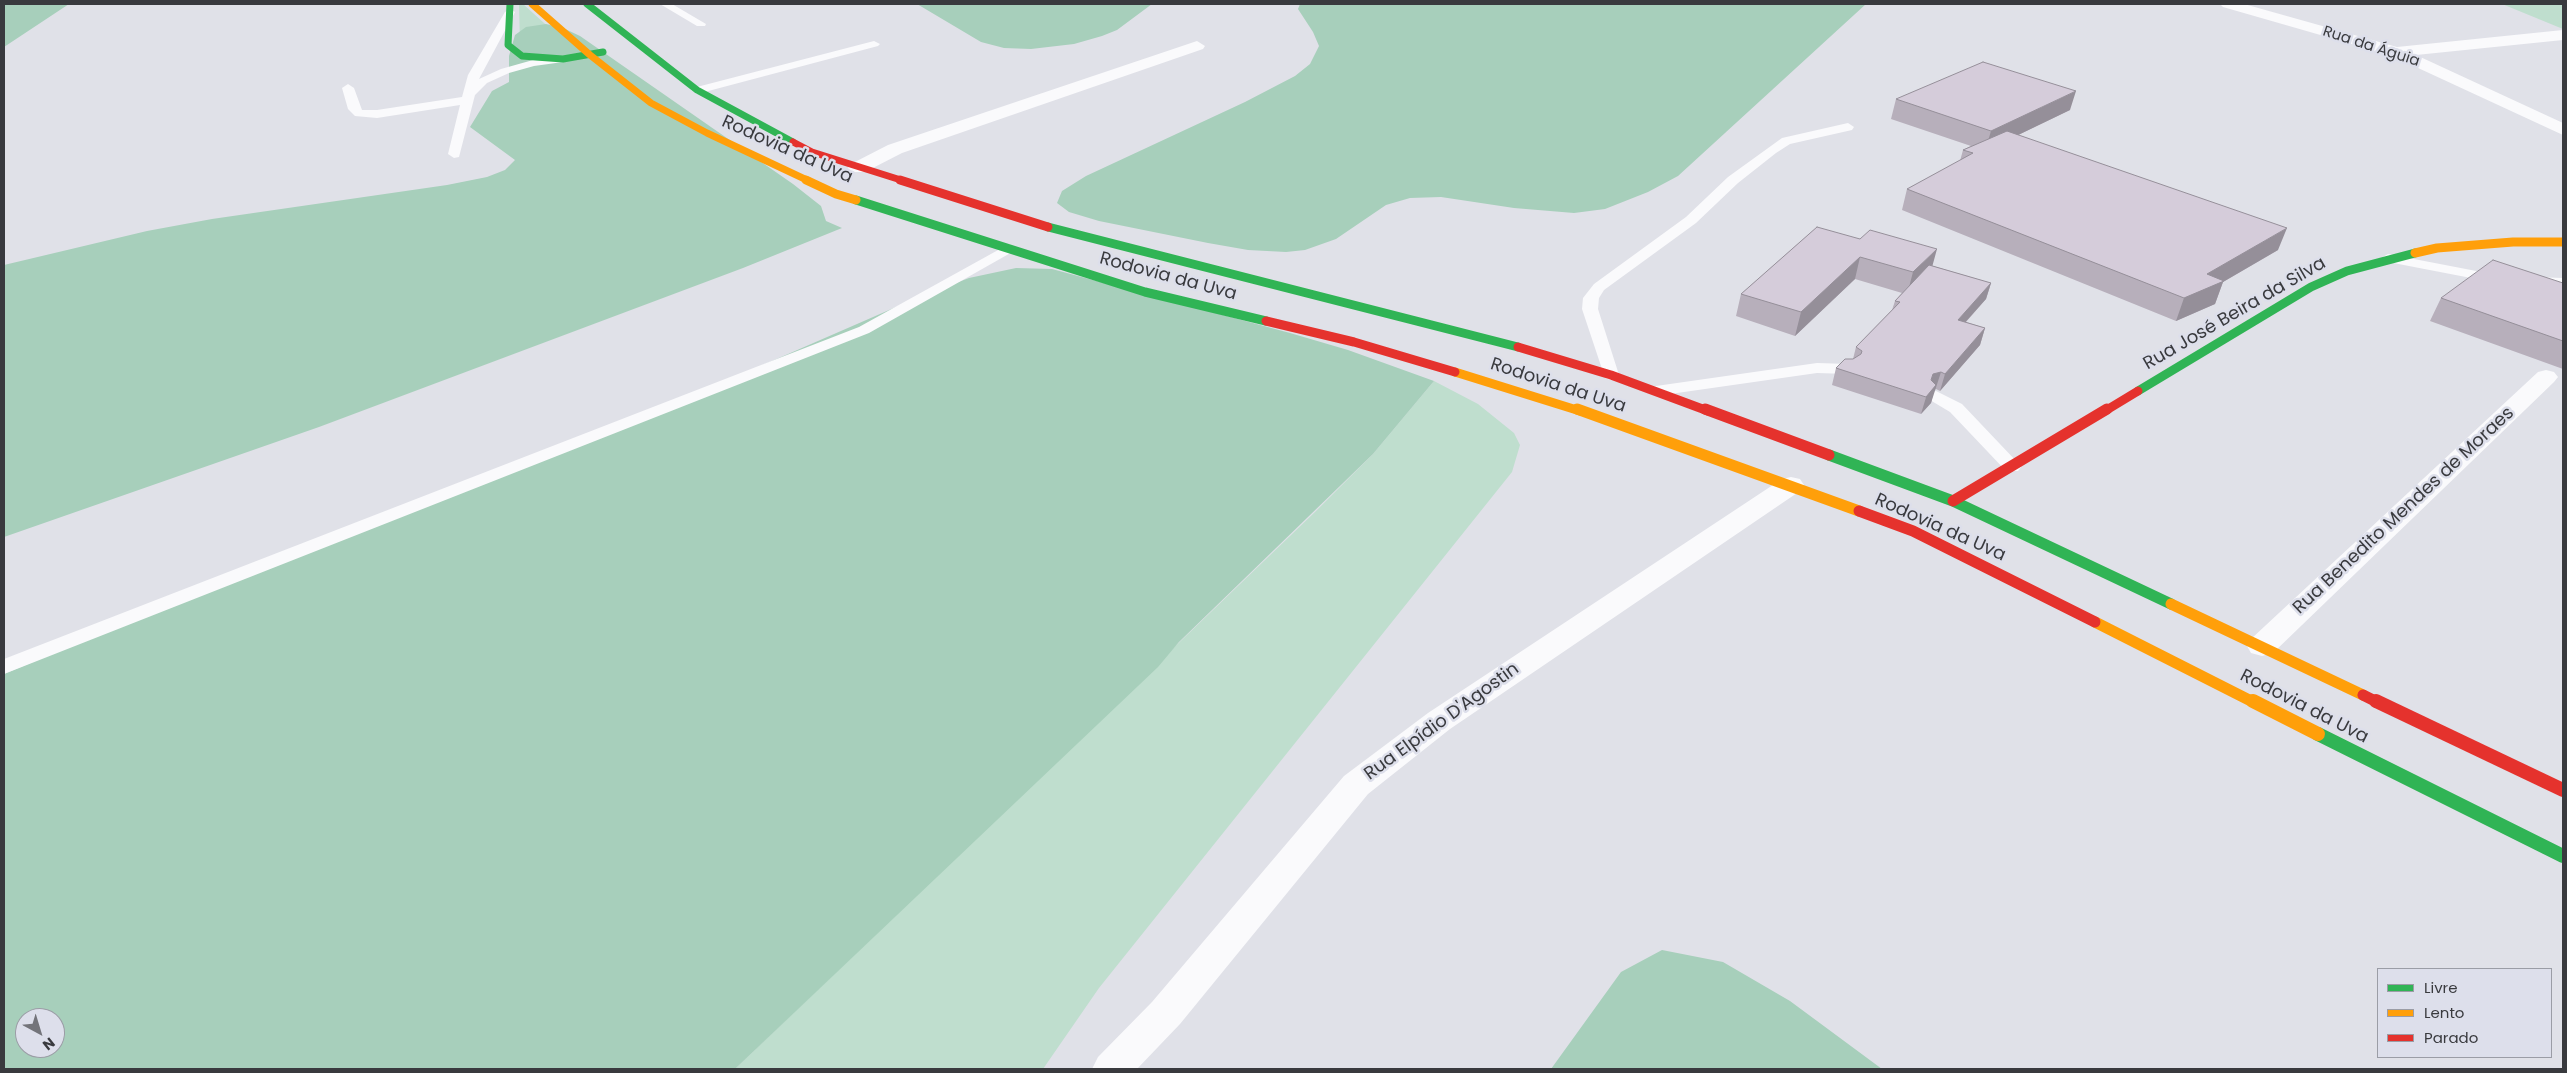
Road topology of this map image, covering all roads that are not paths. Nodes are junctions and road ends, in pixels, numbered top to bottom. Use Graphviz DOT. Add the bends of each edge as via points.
graph roads {
  1 [pos="532,4"];
  2 [pos="587,4"];
  3 [pos="665,4"];
  4 [pos="2228,4"];
  5 [pos="510,8"];
  6 [pos="701,24"];
  7 [pos="2563,35"];
  8 [pos="874,44"];
  9 [pos="1197,46"];
  10 [pos="628,47"];
  11 [pos="2396,52"];
  12 [pos="590,55"];
  13 [pos="563,59"];
  14 [pos="348,88"];
  15 [pos="697,90"];
  16 [pos="470,96"];
  17 [pos="1848,127"];
  18 [pos="2563,130"];
  19 [pos="454,154"];
  20 [pos="858,168"];
  21 [pos="2563,242"];
  22 [pos="1009,248"];
  23 [pos="2388,258"];
  24 [pos="2563,282"];
  25 [pos="1848,369"];
  26 [pos="1611,375"];
  27 [pos="2546,377"];
  28 [pos="1656,392"];
  29 [pos="1936,396"];
  30 [pos="2012,467"];
  31 [pos="1791,485"];
  32 [pos="1949,504"];
  33 [pos="2262,646"];
  34 [pos="4,667"];
  35 [pos="2563,790"];
  36 [pos="2563,856"];
  37 [pos="1112,1069"];
  1 -- 12 [label="main road, Rodovia da Uva"];
  2 -- 10 [label="main road, Rodovia da Uva"];
  3 -- 6 [label="lane"];
  4 -- 11 [label="street, Rua da Águia"];
  5 -- 13 [label="main road" via="508,45 513,51 539,59"];
  5 -- 16 [label="lane" via="474,75"];
  7 -- 11 [label="street"];
  8 -- 15 [label="lane"];
  9 -- 20 [label="street" via="895,149"];
  10 -- 12 [label="main road"];
  10 -- 15 [label="main road, Rodovia da Uva"];
  11 -- 18 [label="street, Rua da Águia"];
  12 -- 13 [label="main road"];
  12 -- 22 [label="main road, Rodovia da Uva" via="650,103 836,194"];
  13 -- 16 [label="lane" via="505,71 483,80"];
  14 -- 16 [label="lane" via="354,109 359,113 376,114"];
  15 -- 20 [label="main road, Rodovia da Uva" via="812,152"];
  16 -- 19 [label="lane"];
  17 -- 26 [label="lane" via="1786,141 1733,180 1691,220 1599,287 1591,298 1590,308"];
  20 -- 26 [label="main road, Rodovia da Uva" via="1013,218 1499,342"];
  21 -- 23 [label="main road, Rua José Beira da Silva" via="2474,244"];
  22 -- 31 [label="main road, Rodovia da Uva" via="1145,292 1354,342 1567,406"];
  22 -- 34 [label="lane" via="864,330"];
  23 -- 24 [label="lane" via="2512,281"];
  23 -- 30 [label="main road, Rua José Beira da Silva" via="2311,287"];
  25 -- 28 [label="lane" via="1817,368"];
  26 -- 28 [label="main road, Rodovia da Uva"];
  27 -- 33 [label="street, Rua Benedito Mendes de Moraes"];
  28 -- 32 [label="main road, Rodovia da Uva"];
  29 -- 30 [label="lane" via="1956,408"];
  30 -- 32 [label="main road, Rua José Beira da Silva"];
  31 -- 36 [label="main road, Rodovia da Uva" via="1917,528"];
  31 -- 37 [label="street, Rua Elpídio D'Agostin" via="1439,721 1356,785 1166,1013"];
  32 -- 33 [label="main road, Rodovia da Uva"];
  33 -- 35 [label="main road, Rodovia da Uva"];
}
